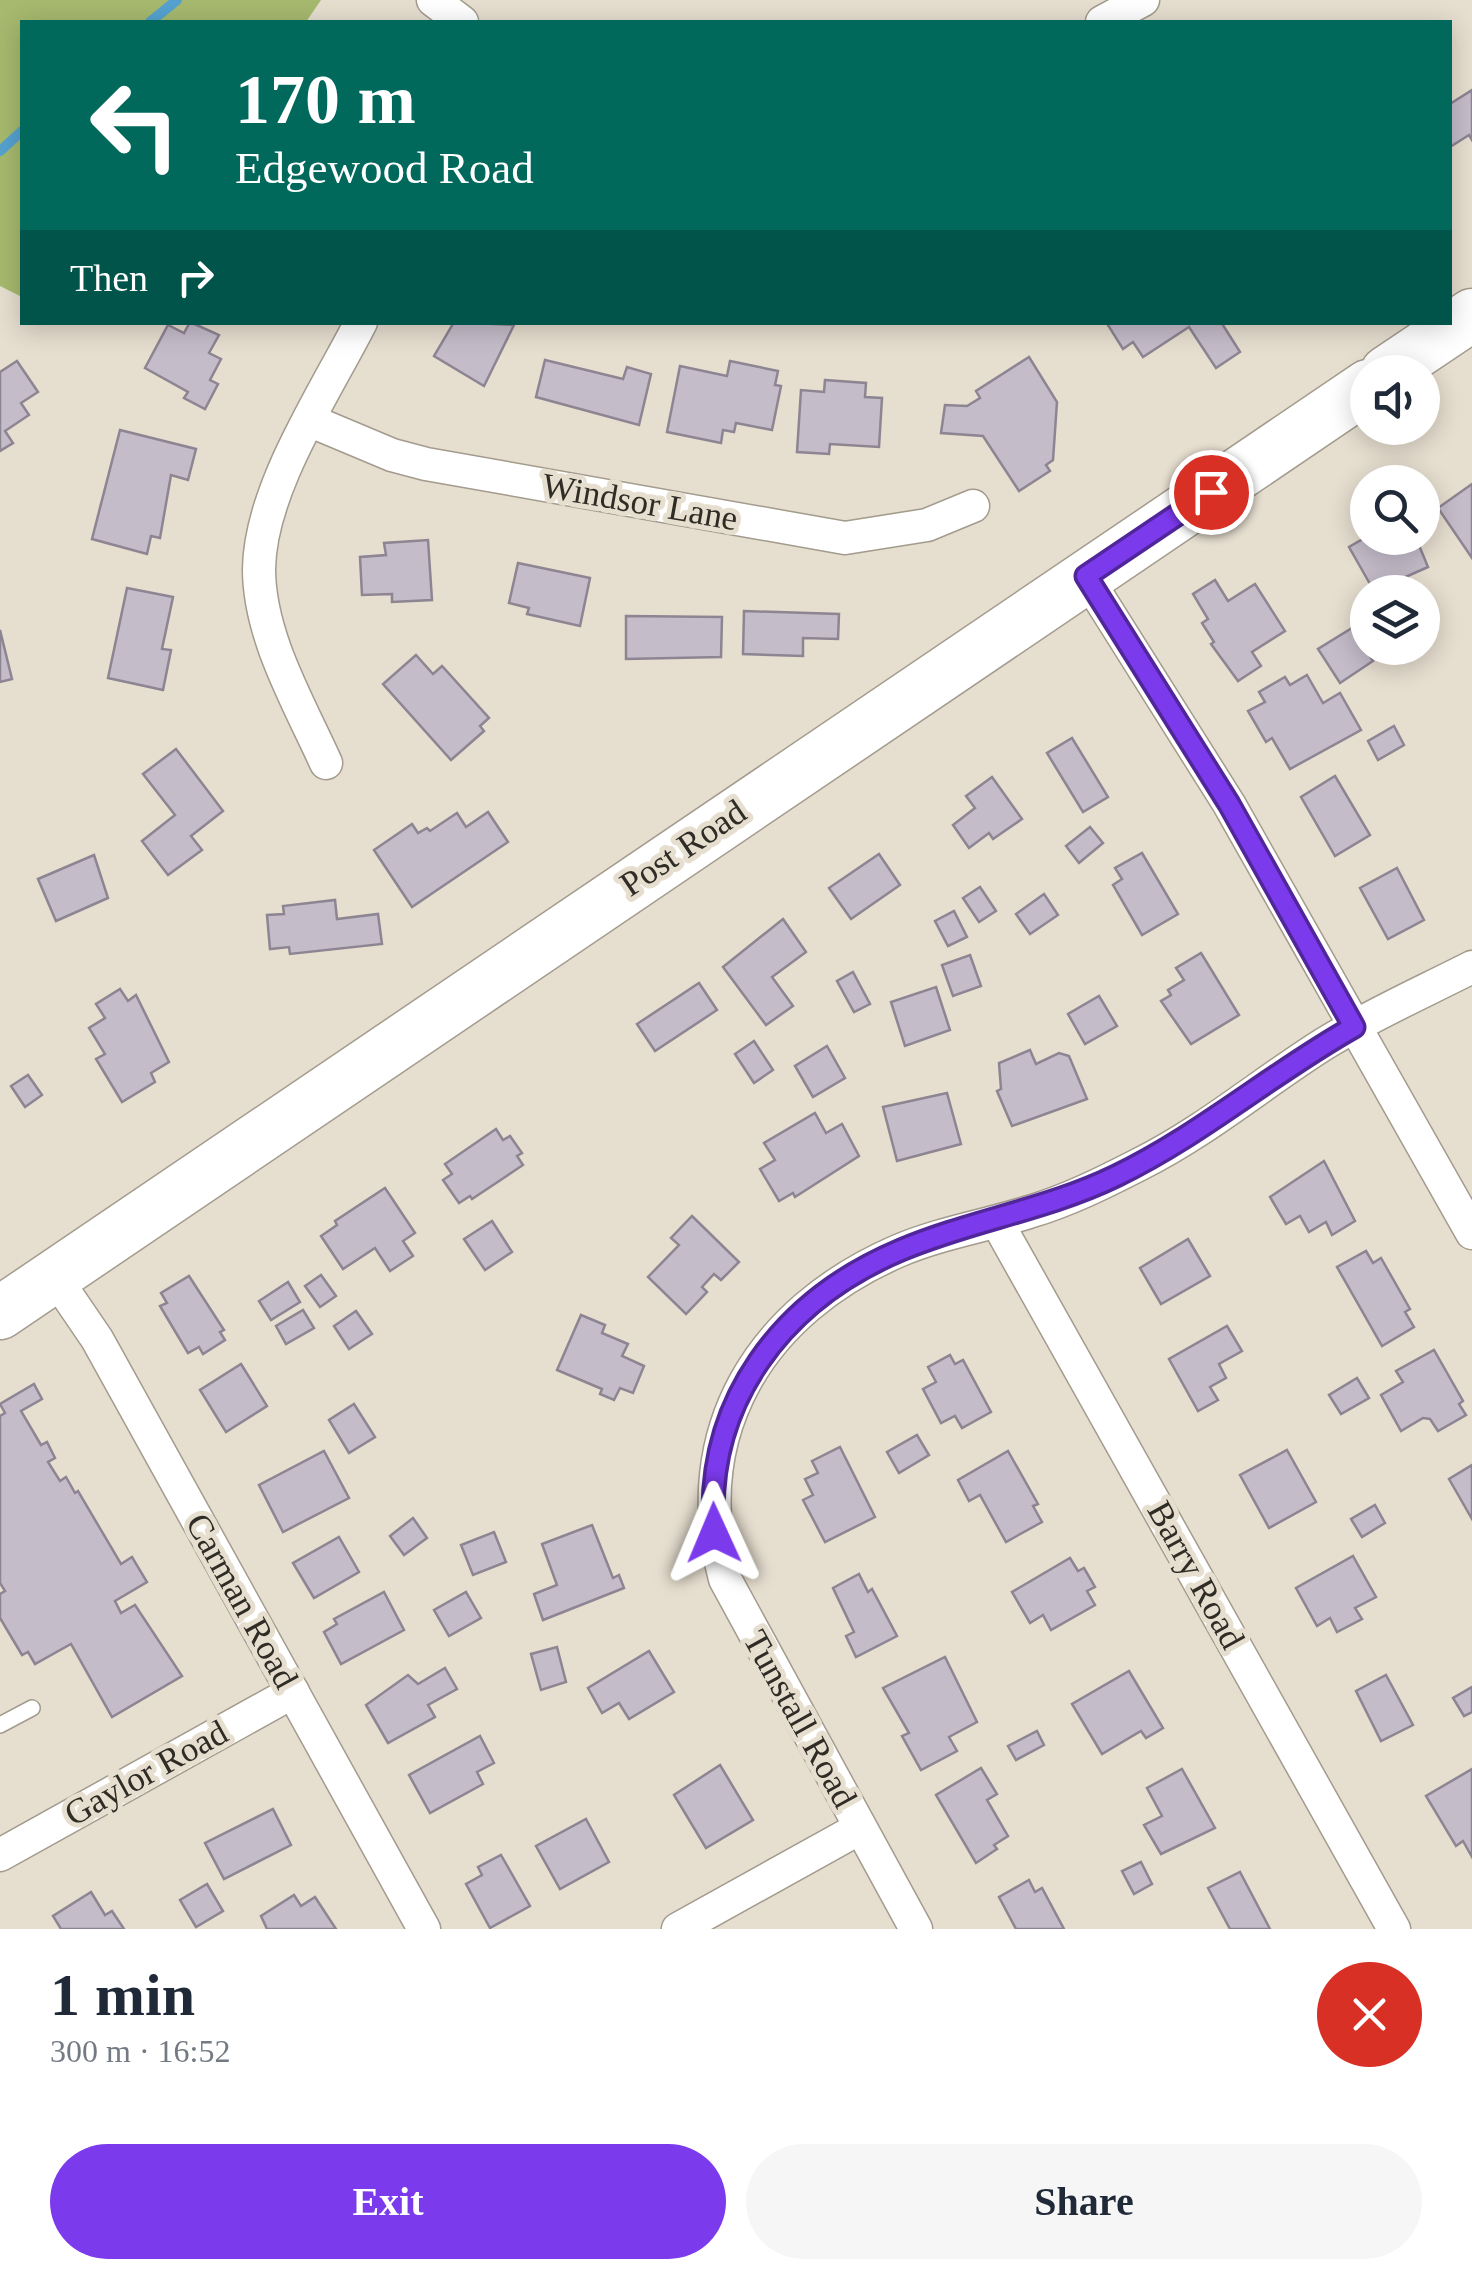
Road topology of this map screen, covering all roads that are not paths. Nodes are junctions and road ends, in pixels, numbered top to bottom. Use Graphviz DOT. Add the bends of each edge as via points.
graph roads {
  1 [pos="433,0"];
  2 [pos="1143,0"];
  3 [pos="459,20"];
  4 [pos="1106,20"];
  5 [pos="1472,315"];
  6 [pos="359,325"];
  7 [pos="1412,355"];
  8 [pos="1350,398"];
  9 [pos="311,421"];
  10 [pos="973,506"];
  11 [pos="1086,576"];
  12 [pos="326,763"];
  13 [pos="1472,967"];
  14 [pos="1354,1027"];
  15 [pos="997,1222"];
  16 [pos="1472,1234"];
  17 [pos="54,1276"];
  18 [pos="0,1312"];
  19 [pos="293,1692"];
  20 [pos="32,1708"];
  21 [pos="0,1725"];
  22 [pos="860,1828"];
  23 [pos="0,1854"];
  24 [pos="424,1929"];
  25 [pos="678,1929"];
  26 [pos="916,1929"];
  27 [pos="1394,1929"];
  1 -- 3 [label="street"];
  2 -- 4 [label="street"];
  5 -- 7 [label="main road"];
  6 -- 9 [label="street"];
  8 -- 11 [label="main road, Post Road"];
  9 -- 10 [label="street, Windsor Lane" via="426,464 845,538 927,525"];
  9 -- 12 [label="street" via="276,489 259,570 282,668"];
  11 -- 14 [label="street" via="1229,804"];
  11 -- 17 [label="main road, Post Road"];
  13 -- 14 [label="street, Tunstall Road"];
  14 -- 15 [label="street, Tunstall Road" via="1146,1162"];
  14 -- 16 [label="street"];
  15 -- 22 [label="street, Tunstall Road" via="890,1255 810,1305 745,1382 716,1456 713,1521 725,1579"];
  15 -- 27 [label="street, Barry Road"];
  17 -- 18 [label="main road, Post Road"];
  17 -- 19 [label="street, Carman Road" via="97,1339"];
  19 -- 23 [label="street, Gaylor Road"];
  19 -- 24 [label="street, Carman Road"];
  20 -- 21 [label="lane"];
  22 -- 25 [label="street"];
  22 -- 26 [label="street, Tunstall Road"];
}
